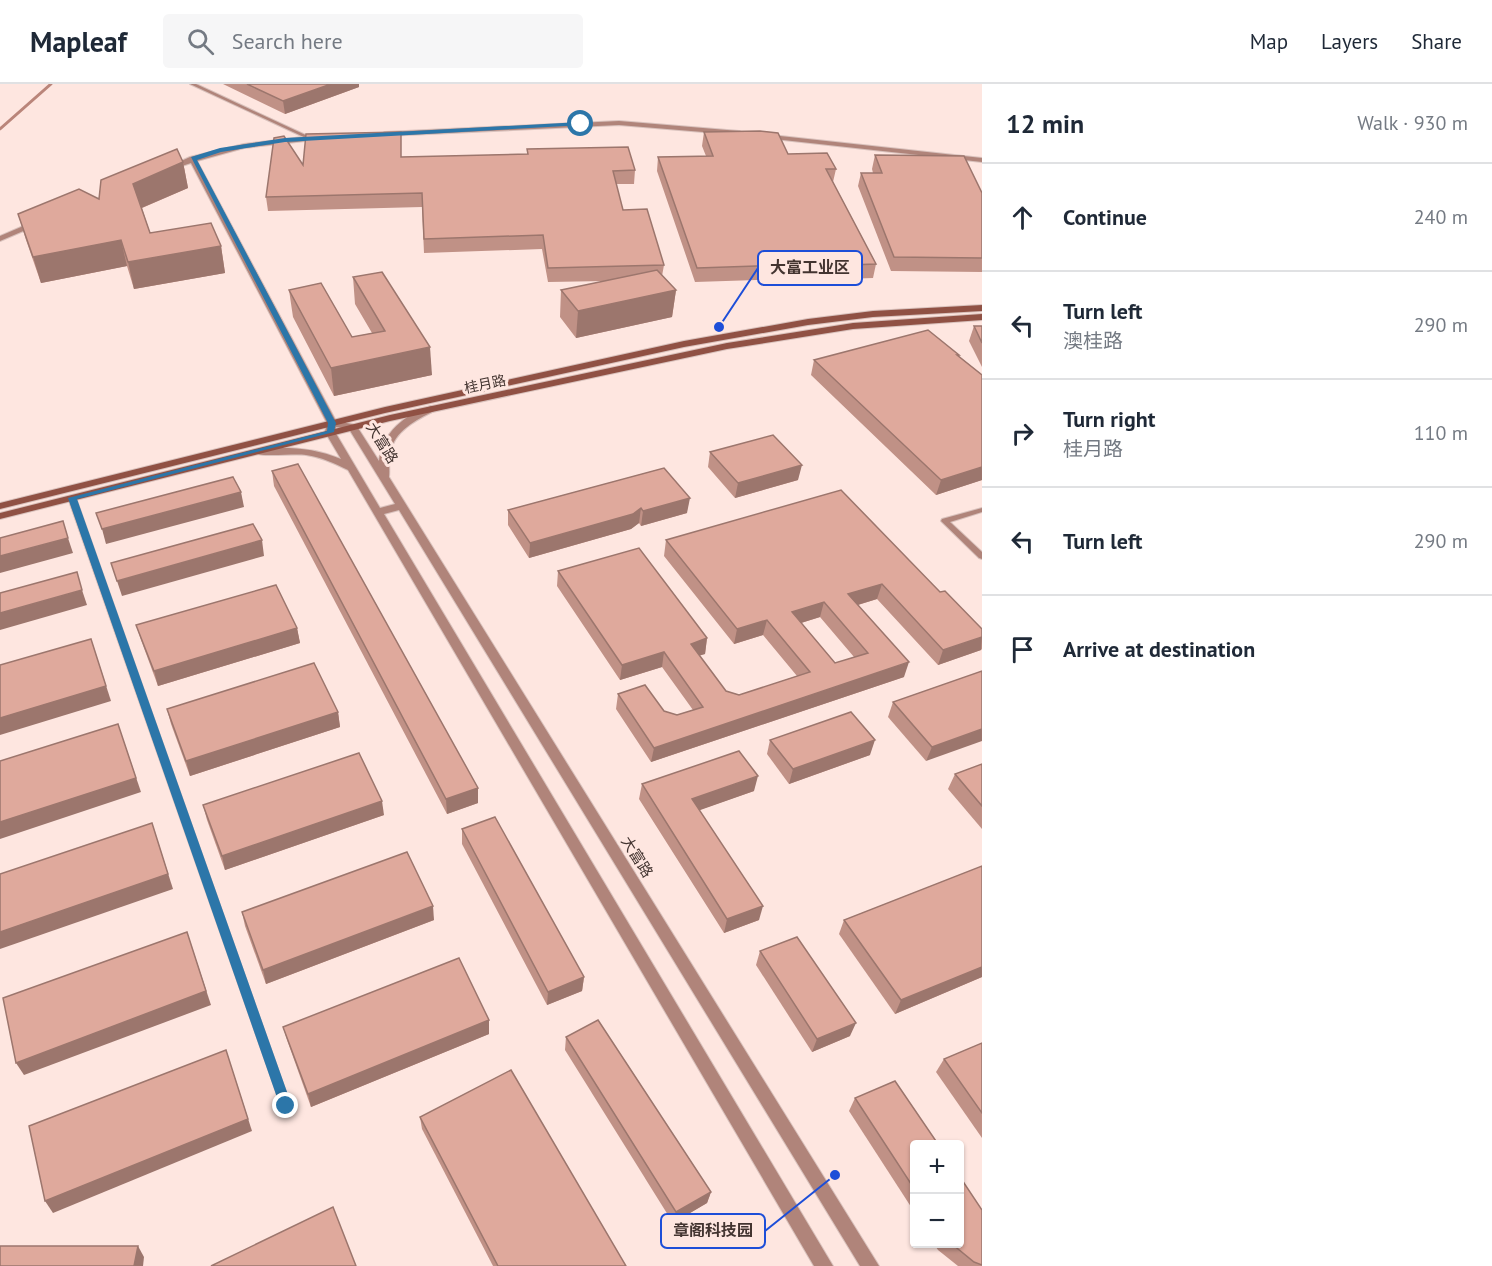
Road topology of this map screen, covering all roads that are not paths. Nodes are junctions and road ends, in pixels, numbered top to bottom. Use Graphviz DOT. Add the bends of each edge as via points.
graph roads {
  1 [pos="192,84"];
  2 [pos="381,134"];
  3 [pos="334,137"];
  4 [pos="310,138"];
  5 [pos="193,159"];
  6 [pos="982,160"];
  7 [pos="161,172"];
  8 [pos="43,221"];
  9 [pos="0,239"];
  10 [pos="982,308"];
  11 [pos="982,317"];
  12 [pos="430,409"];
  13 [pos="353,427"];
  14 [pos="331,428"];
  15 [pos="248,453"];
  16 [pos="352,468"];
  17 [pos="385,480"];
  18 [pos="72,498"];
  19 [pos="0,506"];
  20 [pos="402,506"];
  21 [pos="982,510"];
  22 [pos="378,512"];
  23 [pos="0,516"];
  24 [pos="982,556"];
  25 [pos="286,1106"];
  26 [pos="824,1266"];
  27 [pos="870,1266"];
  1 -- 4 [label="lane"];
  2 -- 6 [label="street" via="619,123"];
  3 -- 4 [label="street"];
  4 -- 5 [label="street" via="254,143"];
  5 -- 7 [label="street"];
  5 -- 14 [label="street"];
  8 -- 9 [label="street"];
  10 -- 14 [label="main road, 桂月路" via="873,314 749,331"];
  11 -- 12 [label="main road, 桂月路" via="909,320 789,334"];
  12 -- 13 [label="main road, 桂月路"];
  12 -- 17 [label="street" via="411,418 389,440 384,451"];
  13 -- 14 [label="street, 大富路"];
  13 -- 17 [label="street, 大富路"];
  14 -- 15 [label="main road, 桂月路"];
  14 -- 16 [label="street"];
  14 -- 19 [label="main road, 桂月路"];
  15 -- 16 [label="street" via="308,452"];
  15 -- 18 [label="main road, 桂月路"];
  16 -- 22 [label="street"];
  17 -- 20 [label="street, 大富路"];
  18 -- 23 [label="main road, 桂月路"];
  18 -- 25 [label="lane"];
  20 -- 22 [label="street"];
  20 -- 27 [label="street, 大富路"];
  21 -- 24 [label="lane" via="945,521"];
  22 -- 26 [label="street"];
}
